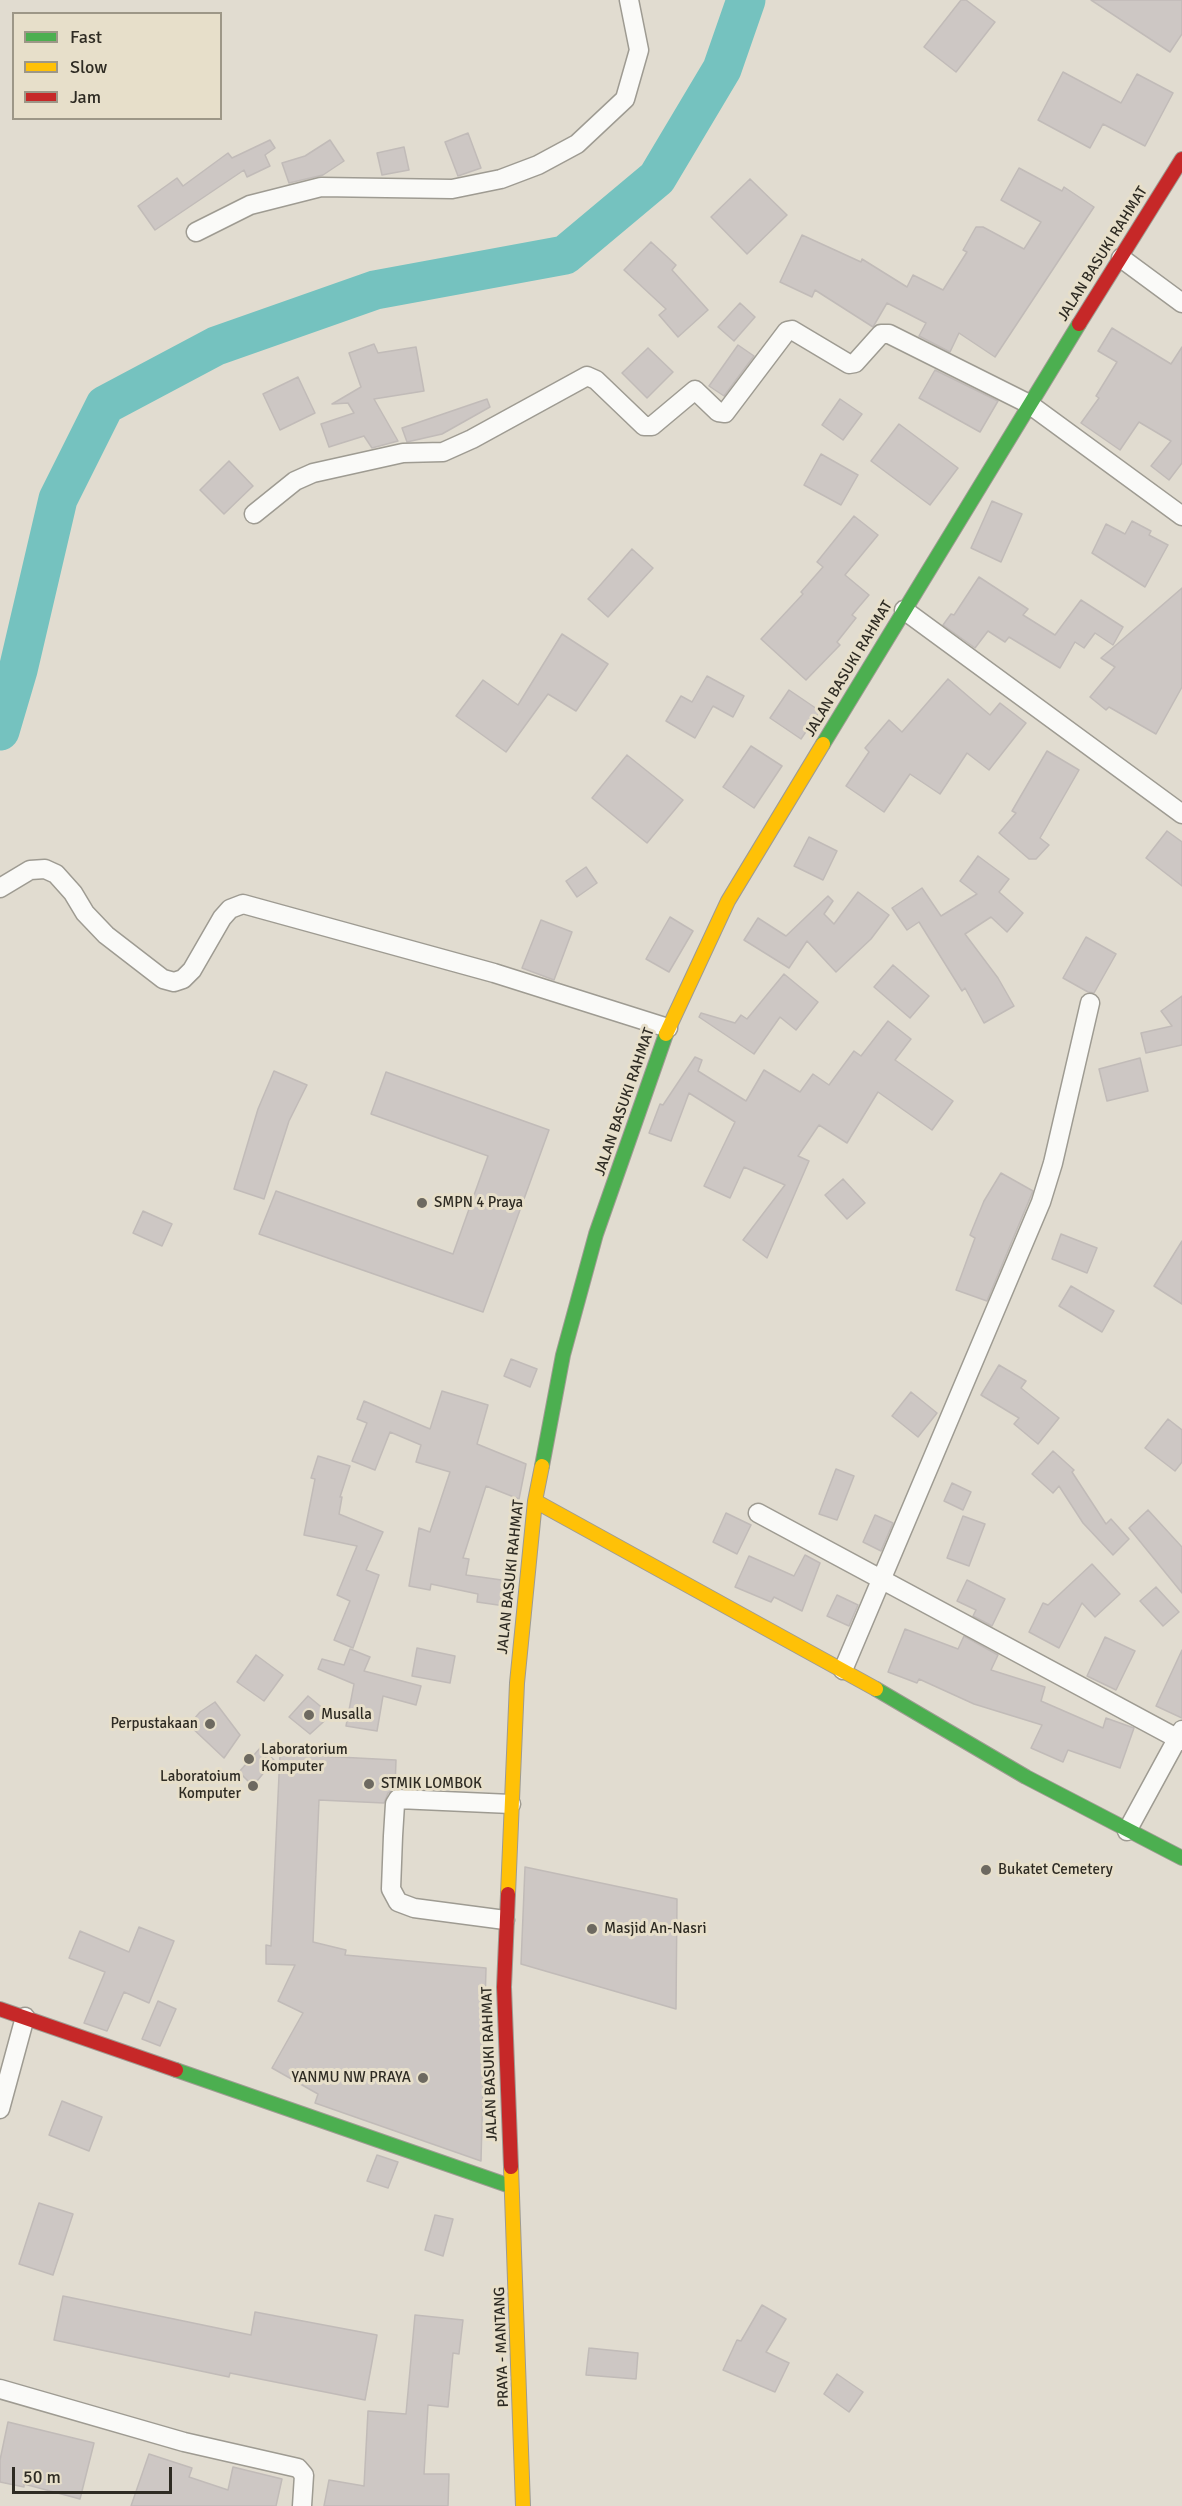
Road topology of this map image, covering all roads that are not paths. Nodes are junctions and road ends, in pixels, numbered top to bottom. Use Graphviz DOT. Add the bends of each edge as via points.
graph roads {
  1 [pos="629,0"];
  2 [pos="1182,159"];
  3 [pos="196,232"];
  4 [pos="1121,258"];
  5 [pos="1182,303"];
  6 [pos="1029,404"];
  7 [pos="254,514"];
  8 [pos="1182,516"];
  9 [pos="904,610"];
  10 [pos="1182,814"];
  11 [pos="0,888"];
  12 [pos="1090,1003"];
  13 [pos="668,1028"];
  14 [pos="535,1501"];
  15 [pos="758,1513"];
  16 [pos="881,1577"];
  17 [pos="843,1670"];
  18 [pos="1180,1736"];
  19 [pos="511,1804"];
  20 [pos="1127,1831"];
  21 [pos="1182,1858"];
  22 [pos="505,1920"];
  23 [pos="0,2009"];
  24 [pos="25,2017"];
  25 [pos="0,2109"];
  26 [pos="510,2186"];
  27 [pos="0,2389"];
  28 [pos="302,2506"];
  29 [pos="523,2506"];
  1 -- 3 [label="street" via="639,50 625,99 577,144 538,165 501,179 452,189 321,187 250,205"];
  2 -- 4 [label="main road, JALAN BASUKI RAHMAT"];
  4 -- 5 [label="street"];
  4 -- 6 [label="main road, JALAN BASUKI RAHMAT"];
  6 -- 7 [label="street" via="884,333 855,363 849,364 790,330 725,413 718,412 697,390 652,426 644,426 587,376 443,452 403,453 313,473 295,481"];
  6 -- 8 [label="street"];
  6 -- 9 [label="main road, JALAN BASUKI RAHMAT"];
  9 -- 10 [label="street"];
  9 -- 13 [label="main road, JALAN BASUKI RAHMAT" via="728,901"];
  11 -- 13 [label="street" via="30,870 45,869 56,874 106,935 163,979 174,982 192,970 222,918 230,909 243,904 494,973"];
  12 -- 16 [label="street" via="1041,1202"];
  13 -- 14 [label="main road, JALAN BASUKI RAHMAT" via="596,1234 563,1355"];
  14 -- 17 [label="main road"];
  14 -- 19 [label="main road, JALAN BASUKI RAHMAT" via="517,1683"];
  15 -- 16 [label="street"];
  16 -- 17 [label="street"];
  16 -- 18 [label="street"];
  17 -- 20 [label="main road"];
  18 -- 20 [label="street"];
  19 -- 22 [label="main road, JALAN BASUKI RAHMAT"];
  19 -- 22 [label="street" via="398,1799 393,1836 391,1888 398,1902 414,1908"];
  20 -- 21 [label="main road"];
  22 -- 26 [label="main road, JALAN BASUKI RAHMAT"];
  23 -- 24 [label="main road"];
  24 -- 25 [label="street"];
  24 -- 26 [label="main road"];
  26 -- 29 [label="main road, PRAYA - MANTANG"];
  27 -- 28 [label="street" via="184,2442 298,2468 304,2475"];
}
